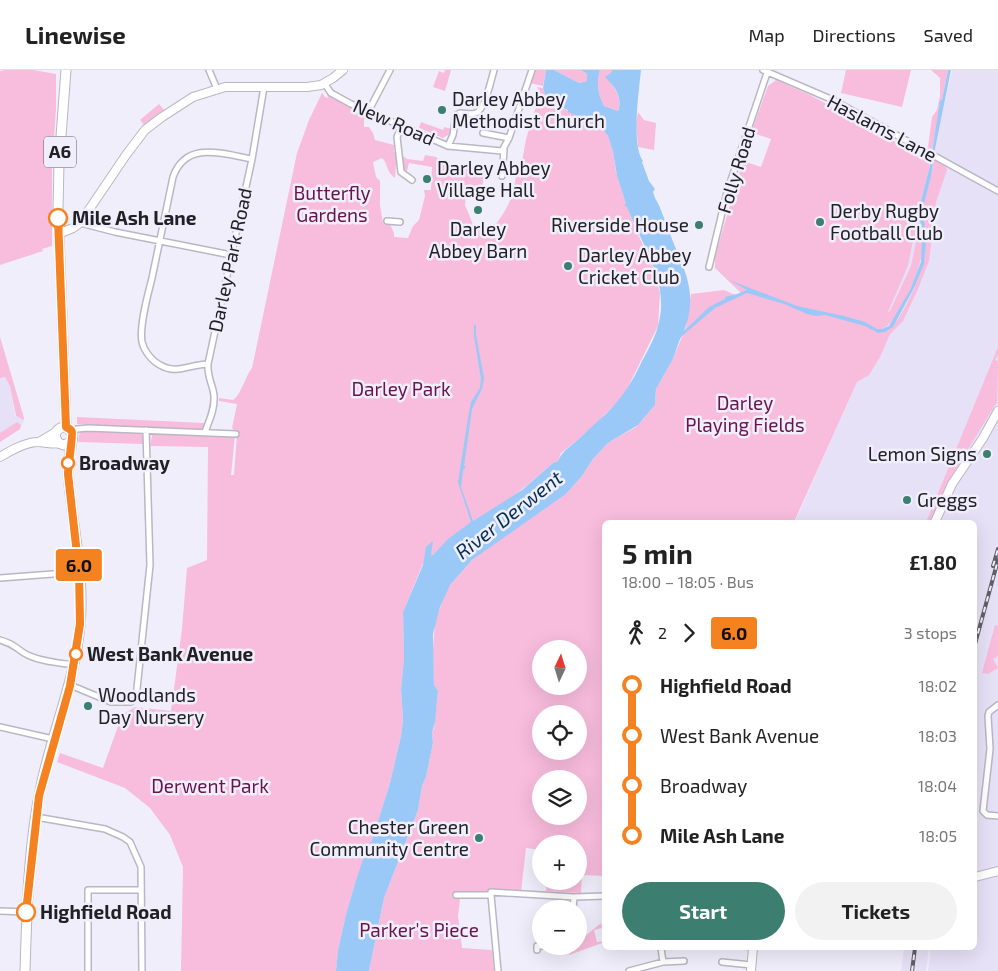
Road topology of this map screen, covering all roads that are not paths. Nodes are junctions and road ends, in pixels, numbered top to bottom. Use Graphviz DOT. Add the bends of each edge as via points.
graph roads {
  1 [pos="66,70"];
  2 [pos="209,70"];
  3 [pos="343,70"];
  4 [pos="390,70"];
  5 [pos="494,70"];
  6 [pos="532,70"];
  7 [pos="765,72"];
  8 [pos="323,84"];
  9 [pos="264,87"];
  10 [pos="217,89"];
  11 [pos="368,112"];
  12 [pos="402,125"];
  13 [pos="483,133"];
  14 [pos="509,138"];
  15 [pos="448,146"];
  16 [pos="502,150"];
  17 [pos="252,159"];
  18 [pos="502,176"];
  19 [pos="412,180"];
  20 [pos="998,191"];
  21 [pos="387,221"];
  22 [pos="80,222"];
  23 [pos="400,222"];
  24 [pos="58,234"];
  25 [pos="160,240"];
  26 [pos="231,255"];
  27 [pos="709,268"];
  28 [pos="208,364"];
  29 [pos="998,411"];
  30 [pos="69,429"];
  31 [pos="146,430"];
  32 [pos="56,432"];
  33 [pos="205,432"];
  34 [pos="236,434"];
  35 [pos="39,442"];
  36 [pos="71,442"];
  37 [pos="58,444"];
  38 [pos="0,457"];
  39 [pos="68,474"];
  40 [pos="936,520"];
  41 [pos="79,572"];
  42 [pos="0,578"];
  43 [pos="0,640"];
  44 [pos="74,665"];
  45 [pos="70,686"];
  46 [pos="998,705"];
  47 [pos="0,727"];
  48 [pos="54,739"];
  49 [pos="998,816"];
  50 [pos="36,817"];
  51 [pos="998,871"];
  52 [pos="977,876"];
  53 [pos="141,890"];
  54 [pos="456,895"];
  55 [pos="492,895"];
  56 [pos="602,896"];
  57 [pos="574,897"];
  58 [pos="574,900"];
  59 [pos="0,911"];
  60 [pos="26,912"];
  61 [pos="662,950"];
  62 [pos="753,950"];
  63 [pos="684,961"];
  64 [pos="663,962"];
  65 [pos="722,962"];
  66 [pos="751,968"];
  67 [pos="25,971"];
  68 [pos="88,971"];
  69 [pos="142,971"];
  70 [pos="498,971"];
  71 [pos="629,971"];
  1 -- 24 [label="main road, A6"];
  2 -- 10 [label="street"];
  3 -- 8 [label="street"];
  4 -- 11 [label="street"];
  5 -- 15 [label="street" via="479,111 475,114 458,113"];
  6 -- 14 [label="street"];
  7 -- 20 [label="street, Haslams Lane" via="832,100"];
  7 -- 27 [label="street, Folly Road" via="727,192"];
  8 -- 9 [label="street"];
  8 -- 11 [label="street, New Road" via="332,93"];
  9 -- 10 [label="street"];
  9 -- 17 [label="street, Darley Park Road"];
  10 -- 22 [label="street" via="187,101 145,130"];
  11 -- 12 [label="street, New Road"];
  12 -- 15 [label="street, New Road"];
  12 -- 19 [label="street" via="397,137 401,172"];
  13 -- 14 [label="street"];
  14 -- 16 [label="street"];
  15 -- 16 [label="street, New Road"];
  16 -- 18 [label="street"];
  17 -- 25 [label="street" via="211,152 195,154 183,161 173,177"];
  17 -- 26 [label="street, Darley Park Road"];
  21 -- 23 [label="street"];
  22 -- 24 [label="street"];
  22 -- 25 [label="street"];
  24 -- 30 [label="main road, A6"];
  25 -- 26 [label="street"];
  25 -- 28 [label="street" via="142,343 162,366 181,370"];
  26 -- 28 [label="street, Darley Park Road"];
  28 -- 33 [label="street, Darley Park Road" via="208,378 214,394"];
  29 -- 40 [label="street" via="956,478"];
  30 -- 31 [label="street"];
  30 -- 32 [label="main road" via="59,428"];
  30 -- 36 [label="main road" via="73,438"];
  31 -- 33 [label="street"];
  31 -- 45 [label="street" via="150,565 136,698 131,702 111,702"];
  32 -- 35 [label="street"];
  32 -- 37 [label="main road"];
  33 -- 34 [label="street"];
  35 -- 37 [label="street"];
  35 -- 38 [label="street"];
  36 -- 37 [label="main road"];
  36 -- 39 [label="main road"];
  37 -- 39 [label="main road"];
  39 -- 41 [label="main road"];
  41 -- 42 [label="street"];
  41 -- 44 [label="main road" via="80,624"];
  43 -- 44 [label="street" via="12,643 25,654"];
  44 -- 45 [label="main road"];
  45 -- 48 [label="main road"];
  46 -- 49 [label="street" via="989,712 990,749 984,812"];
  47 -- 48 [label="street"];
  48 -- 50 [label="main road" via="41,784"];
  50 -- 53 [label="street" via="105,829 123,837 135,850 141,867"];
  50 -- 60 [label="main road"];
  51 -- 52 [label="street"];
  53 -- 68 [label="street" via="88,890"];
  53 -- 69 [label="street"];
  54 -- 55 [label="street"];
  55 -- 57 [label="street" via="491,892"];
  55 -- 70 [label="street"];
  56 -- 57 [label="street"];
  57 -- 58 [label="street"];
  59 -- 60 [label="street"];
  60 -- 67 [label="main road"];
  61 -- 64 [label="street"];
  62 -- 66 [label="street"];
  63 -- 64 [label="street"];
  64 -- 71 [label="street"];
  65 -- 66 [label="street"];
}
